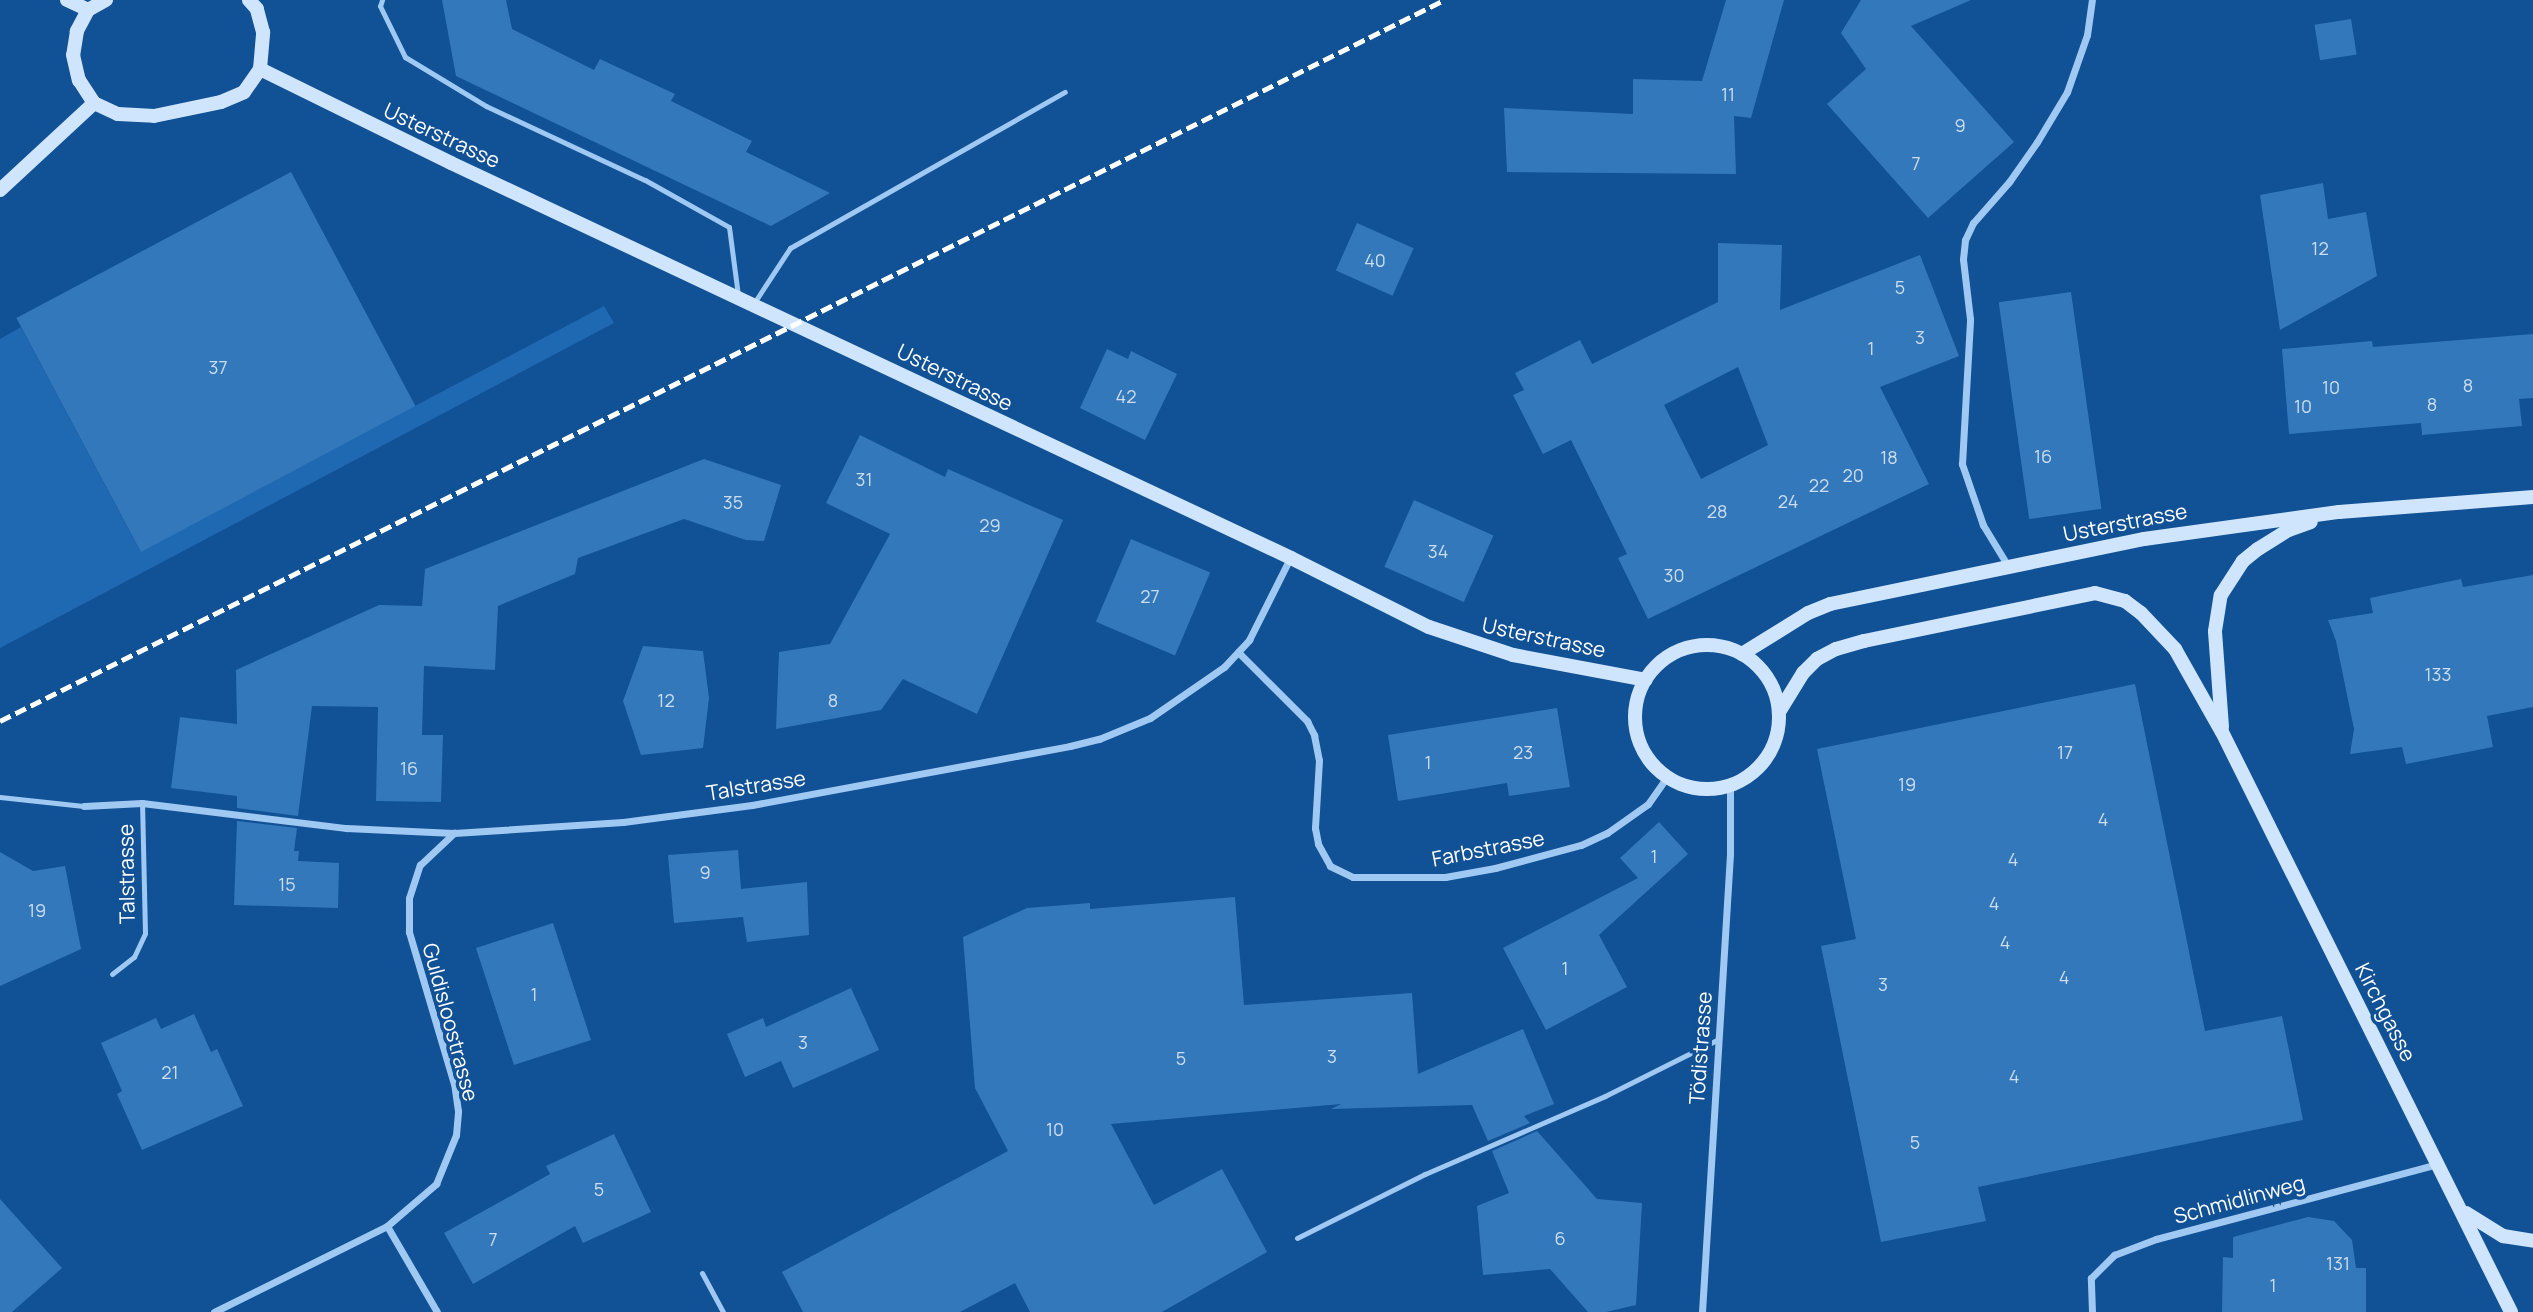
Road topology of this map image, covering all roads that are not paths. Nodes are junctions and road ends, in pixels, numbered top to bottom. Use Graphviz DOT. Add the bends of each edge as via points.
graph roads {
  1 [pos="66,0"];
  2 [pos="106,0"];
  3 [pos="249,0"];
  4 [pos="382,0"];
  5 [pos="2092,0"];
  6 [pos="88,10"];
  7 [pos="260,69"];
  8 [pos="1065,92"];
  9 [pos="94,103"];
  10 [pos="0,190"];
  11 [pos="737,295"];
  12 [pos="754,303"];
  13 [pos="2533,497"];
  14 [pos="2339,512"];
  15 [pos="1290,558"];
  16 [pos="2009,567"];
  17 [pos="1238,652"];
  18 [pos="1742,654"];
  19 [pos="1646,680"];
  20 [pos="1779,712"];
  21 [pos="2222,732"];
  22 [pos="1667,778"];
  23 [pos="1730,786"];
  24 [pos="0,797"];
  25 [pos="142,803"];
  26 [pos="84,806"];
  27 [pos="454,833"];
  28 [pos="112,974"];
  29 [pos="1717,1040"];
  30 [pos="2438,1164"];
  31 [pos="2462,1209"];
  32 [pos="387,1226"];
  33 [pos="1297,1238"];
  34 [pos="2533,1241"];
  35 [pos="702,1273"];
  36 [pos="214,1312"];
  37 [pos="437,1312"];
  38 [pos="723,1312"];
  39 [pos="1702,1312"];
  40 [pos="2092,1312"];
  41 [pos="2511,1312"];
  1 -- 6 [label="main road"];
  2 -- 6 [label="main road"];
  3 -- 7 [label="main road" via="257,9 263,32"];
  4 -- 11 [label="lane" via="380,6 405,57 486,106 645,180 729,227"];
  5 -- 16 [label="street" via="2087,36 2067,92 2037,142 1973,223 1965,240 1970,319 1962,464 1983,525"];
  6 -- 9 [label="main road" via="76,31 73,55 79,80"];
  7 -- 9 [label="main road" via="244,92 221,102 154,116 118,114"];
  7 -- 11 [label="main road, Usterstrasse"];
  8 -- 12 [label="lane" via="790,248"];
  9 -- 10 [label="main road"];
  11 -- 12 [label="main road, Usterstrasse"];
  12 -- 15 [label="main road, Usterstrasse"];
  13 -- 14 [label="main road, Usterstrasse"];
  14 -- 16 [label="main road, Usterstrasse" via="2189,531"];
  14 -- 21 [label="main road, Kirchgasse" via="2272,539 2243,561 2221,595 2215,631"];
  15 -- 17 [label="street, Talstrasse" via="1258,624"];
  15 -- 19 [label="main road, Usterstrasse" via="1458,639 1513,655"];
  16 -- 18 [label="main road, Usterstrasse" via="1830,604"];
  17 -- 22 [label="street, Farbstrasse" via="1307,721 1314,734 1319,760 1318,845 1330,866 1353,877 1444,877 1581,845 1648,804"];
  17 -- 27 [label="street, Talstrasse" via="1206,682 1157,714 1070,746 752,805 623,822"];
  18 -- 19 [label="main road" via="1722,647 1689,649 1660,663"];
  18 -- 20 [label="main road" via="1761,669 1774,689"];
  19 -- 22 [label="main road" via="1637,700 1635,722 1651,763"];
  20 -- 21 [label="main road, Kirchgasse" via="1803,673 1836,649 2095,593 2125,601 2175,649"];
  20 -- 23 [label="main road" via="1772,749 1761,765"];
  21 -- 30 [label="main road, Kirchgasse"];
  22 -- 23 [label="main road" via="1708,789"];
  23 -- 29 [label="street, Tödistrasse"];
  24 -- 26 [label="lane, Talstrasse"];
  25 -- 26 [label="street, Talstrasse"];
  25 -- 27 [label="street, Talstrasse" via="346,828"];
  25 -- 28 [label="lane, Talstrasse" via="145,933 134,957"];
  27 -- 32 [label="street, Guldisloostrasse" via="420,865 409,898 409,932 454,1084 456,1135 436,1184"];
  29 -- 33 [label="lane"];
  29 -- 39 [label="street, Tödistrasse"];
  30 -- 31 [label="main road, Kirchgasse"];
  30 -- 40 [label="street, Schmidlinweg" via="2156,1239 2114,1255 2091,1278"];
  31 -- 34 [label="main road" via="2493,1232"];
  31 -- 41 [label="main road, Kirchgasse"];
  32 -- 36 [label="street, Guldisloostrasse"];
  32 -- 37 [label="street"];
  35 -- 38 [label="lane"];
}
